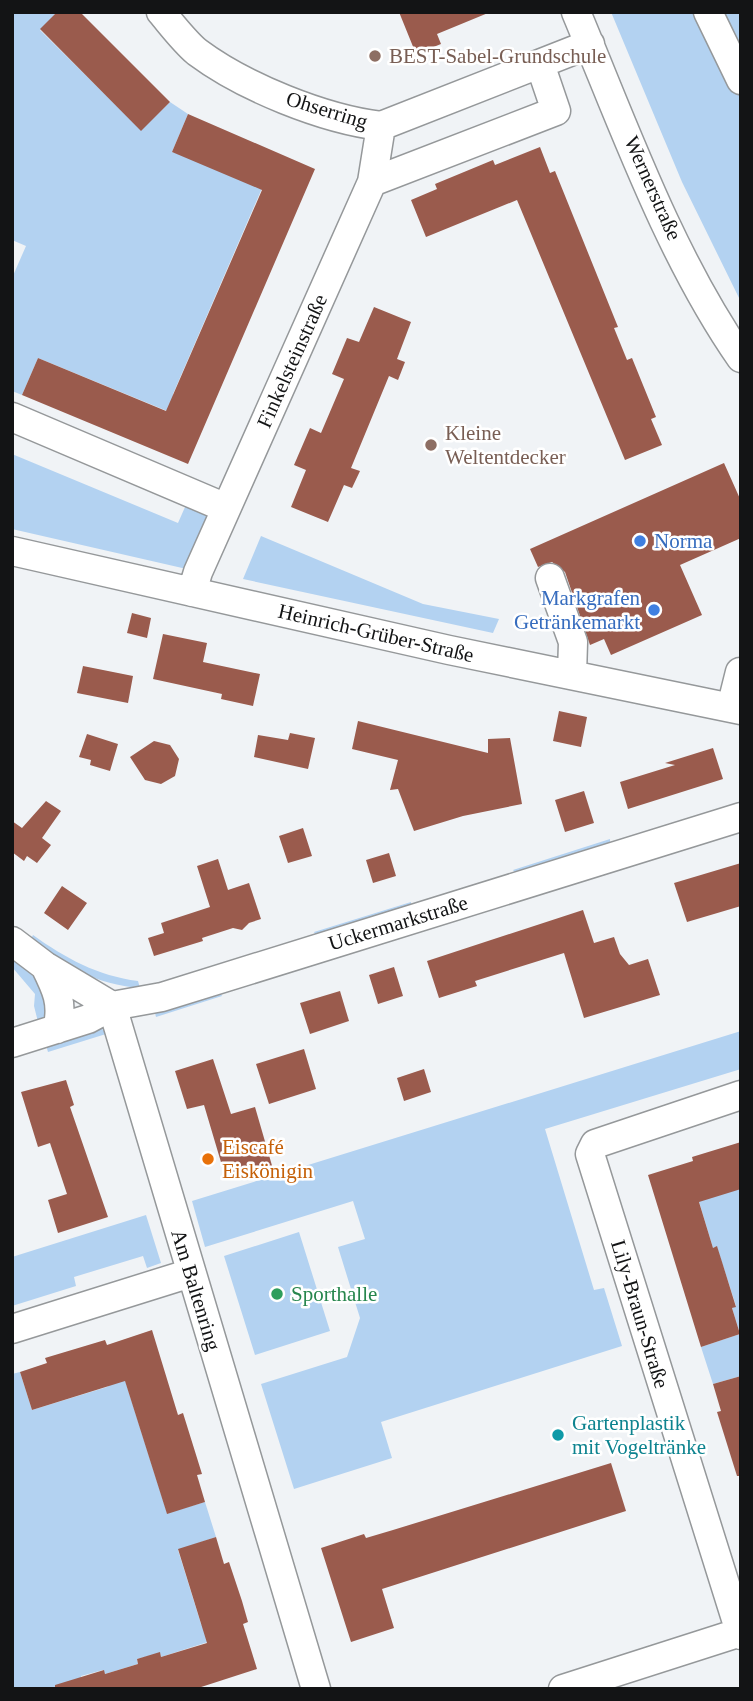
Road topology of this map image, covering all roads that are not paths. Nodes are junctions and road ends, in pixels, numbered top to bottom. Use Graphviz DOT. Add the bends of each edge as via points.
graph roads {
  1 [pos="161,12"];
  2 [pos="576,12"];
  3 [pos="708,12"];
  4 [pos="590,44"];
  5 [pos="540,64"];
  6 [pos="741,80"];
  7 [pos="381,126"];
  8 [pos="372,182"];
  9 [pos="741,358"];
  10 [pos="12,417"];
  11 [pos="226,508"];
  12 [pos="12,551"];
  13 [pos="550,578"];
  14 [pos="192,592"];
  15 [pos="740,673"];
  16 [pos="572,675"];
  17 [pos="736,709"];
  18 [pos="741,817"];
  19 [pos="12,941"];
  20 [pos="45,966"];
  21 [pos="111,1006"];
  22 [pos="57,1028"];
  23 [pos="12,1042"];
  24 [pos="741,1095"];
  25 [pos="191,1273"];
  26 [pos="12,1329"];
  27 [pos="740,1633"];
  28 [pos="316,1689"];
  29 [pos="563,1689"];
  1 -- 7 [label="street, Ohserring" via="196,51 232,74 356,123"];
  2 -- 4 [label="street, Wernerstraße"];
  3 -- 6 [label="street"];
  4 -- 5 [label="street, Ohserring"];
  4 -- 9 [label="street, Wernerstraße" via="663,215"];
  5 -- 7 [label="street, Ohserring"];
  5 -- 8 [label="street" via="556,111"];
  7 -- 8 [label="street, Finkelsteinstraße"];
  8 -- 11 [label="street, Finkelsteinstraße"];
  10 -- 11 [label="street"];
  11 -- 14 [label="street, Finkelsteinstraße"];
  12 -- 14 [label="street, Heinrich-Grüber-Straße"];
  13 -- 16 [label="street" via="573,642"];
  14 -- 16 [label="street, Heinrich-Grüber-Straße"];
  15 -- 17 [label="street"];
  16 -- 17 [label="street, Heinrich-Grüber-Straße"];
  18 -- 21 [label="street, Uckermarkstraße" via="162,997"];
  19 -- 20 [label="street"];
  20 -- 21 [label="street"];
  20 -- 22 [label="street" via="58,991 61,1014"];
  21 -- 22 [label="street, Uckermarkstraße"];
  21 -- 25 [label="street, Am Baltenring"];
  22 -- 23 [label="street, Uckermarkstraße"];
  24 -- 27 [label="street, Lily-Braun-Straße" via="595,1144 590,1154"];
  25 -- 26 [label="street"];
  25 -- 28 [label="street, Am Baltenring"];
  27 -- 29 [label="street, Lily-Braun-Straße"];
}
